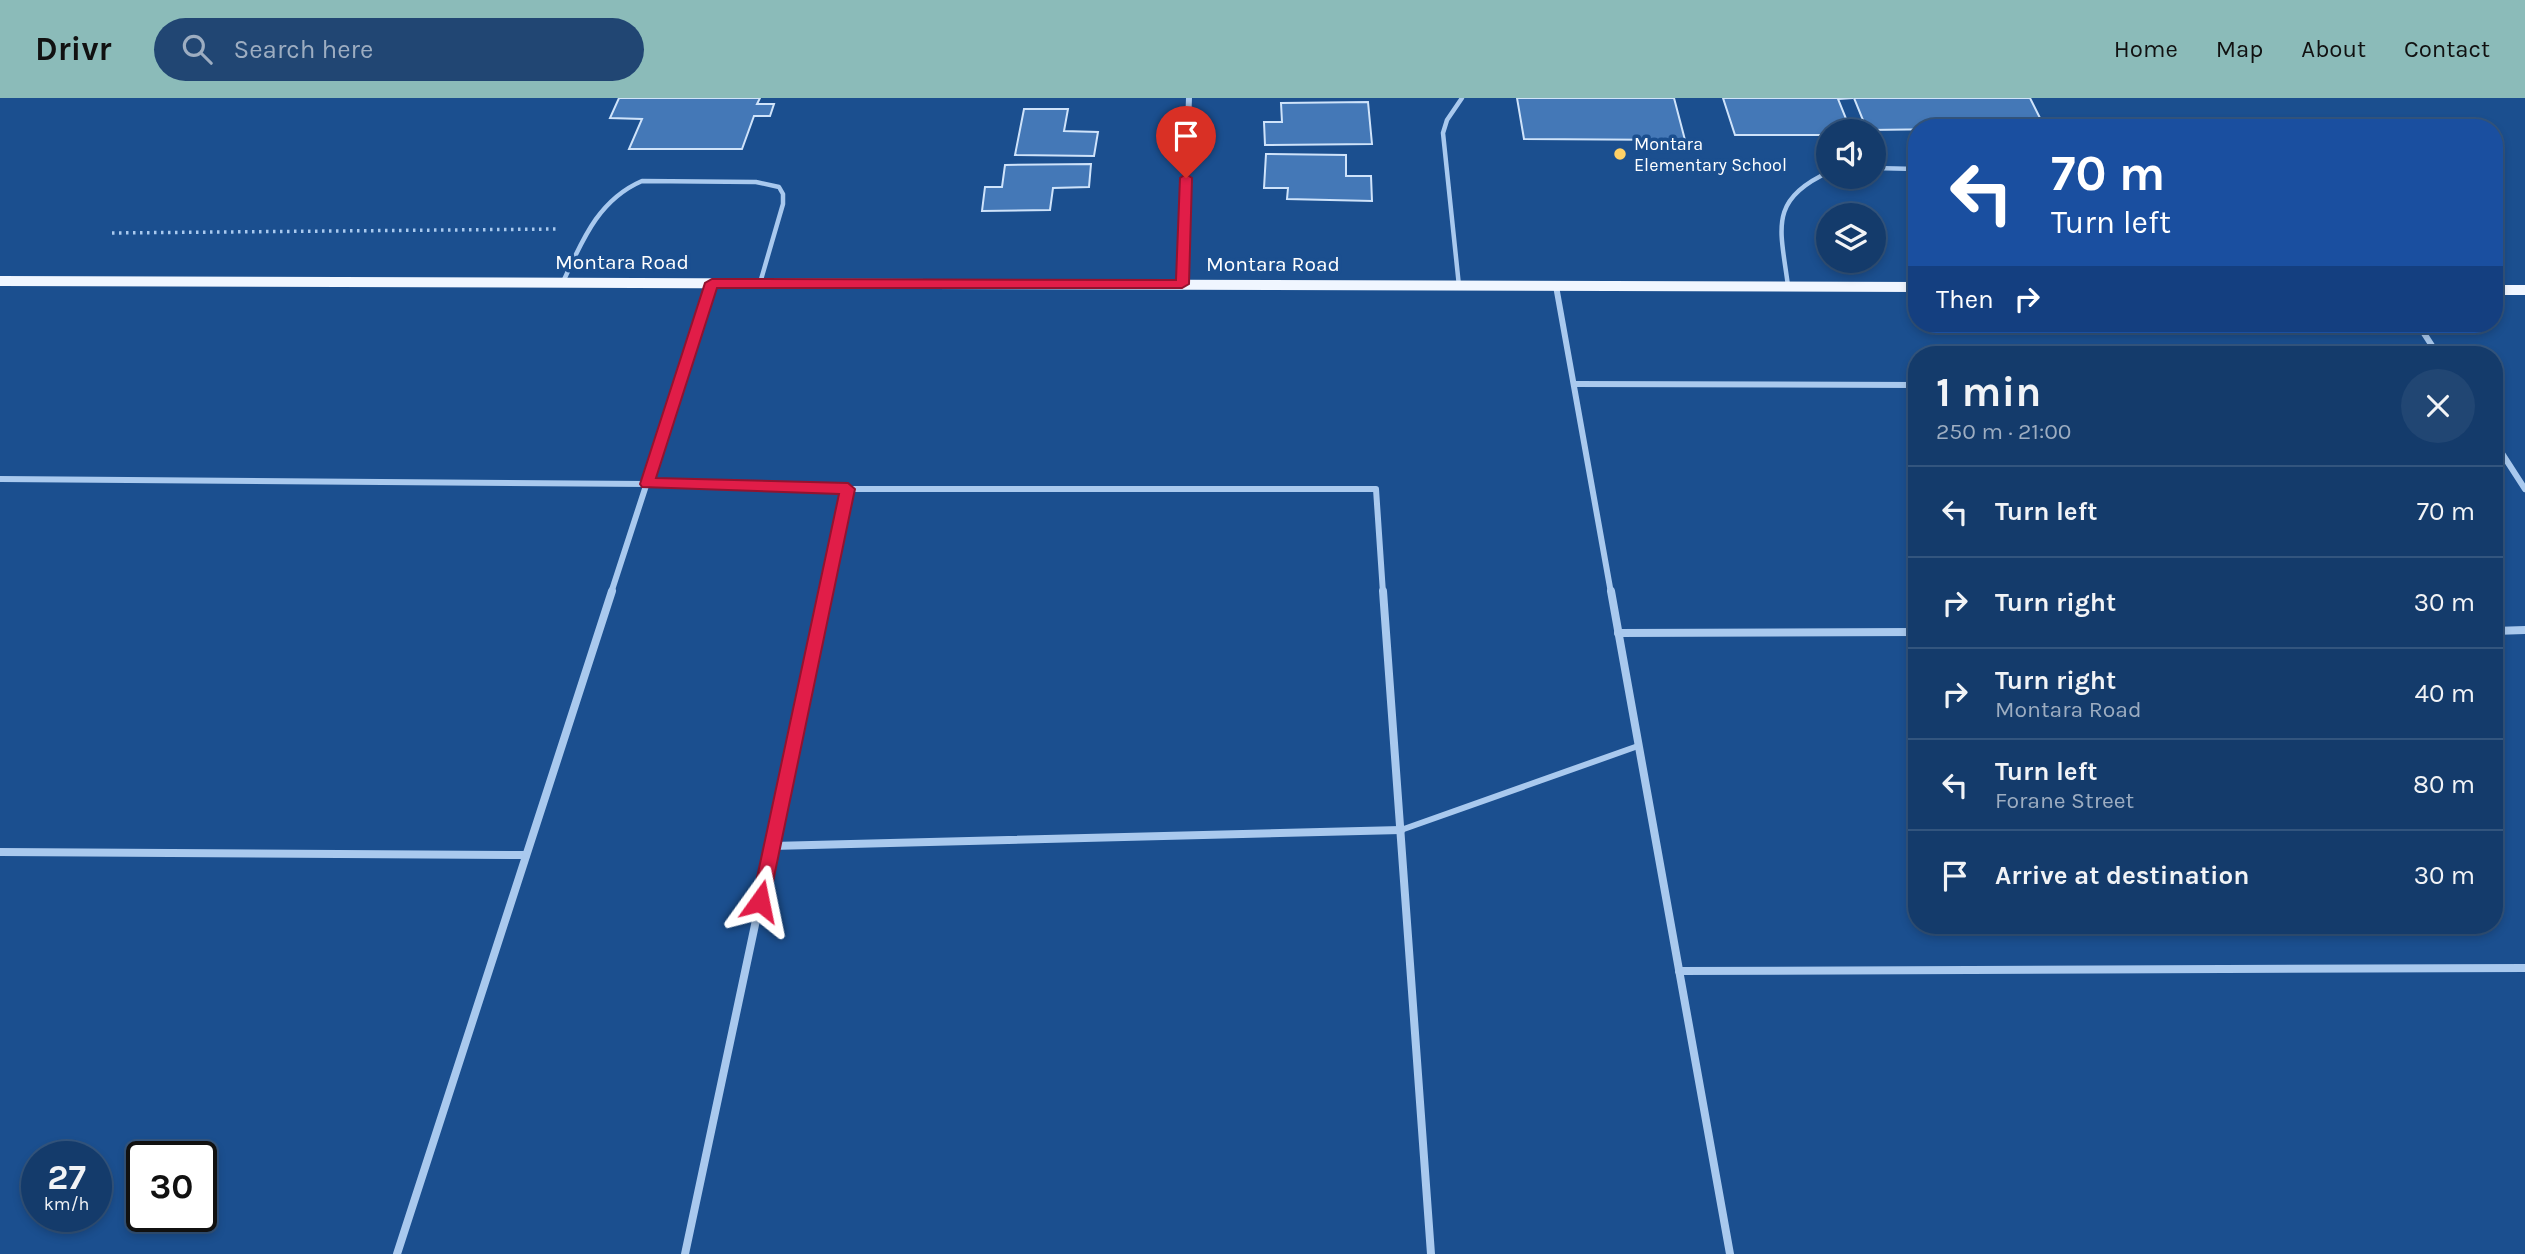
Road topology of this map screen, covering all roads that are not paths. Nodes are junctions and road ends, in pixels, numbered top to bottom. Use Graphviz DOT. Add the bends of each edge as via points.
graph roads {
  1 [pos="1189,98"];
  2 [pos="1462,98"];
  3 [pos="1886,168"];
  4 [pos="1908,169"];
  5 [pos="1816,179"];
  6 [pos="0,281"];
  7 [pos="562,283"];
  8 [pos="712,283"];
  9 [pos="760,283"];
  10 [pos="1182,284"];
  11 [pos="1459,286"];
  12 [pos="1556,286"];
  13 [pos="1789,287"];
  14 [pos="1908,287"];
  15 [pos="2503,289"];
  16 [pos="2525,290"];
  17 [pos="1574,384"];
  18 [pos="1908,385"];
  19 [pos="2503,454"];
  20 [pos="0,479"];
  21 [pos="647,484"];
  22 [pos="848,489"];
  23 [pos="2525,489"];
  24 [pos="2503,631"];
  25 [pos="2525,631"];
  26 [pos="1908,632"];
  27 [pos="1618,634"];
  28 [pos="1639,746"];
  29 [pos="1401,830"];
  30 [pos="772,846"];
  31 [pos="0,852"];
  32 [pos="526,855"];
  33 [pos="2525,968"];
  34 [pos="1679,971"];
  35 [pos="397,1254"];
  36 [pos="685,1254"];
  37 [pos="1431,1254"];
  38 [pos="1730,1254"];
  1 -- 10 [label="street"];
  2 -- 11 [label="lane" via="1444,133"];
  3 -- 4 [label="lane"];
  5 -- 13 [label="lane" via="1786,205 1782,233"];
  6 -- 7 [label="main road, Montara Road"];
  7 -- 8 [label="main road, Montara Road"];
  7 -- 9 [label="lane" via="597,214 612,196 642,181 756,182 779,187 783,204"];
  8 -- 9 [label="main road, Montara Road"];
  8 -- 21 [label="street"];
  9 -- 10 [label="main road, Montara Road"];
  10 -- 11 [label="main road, Montara Road"];
  11 -- 12 [label="main road, Montara Road"];
  12 -- 13 [label="main road, Montara Road"];
  12 -- 17 [label="street"];
  13 -- 14 [label="main road, Montara Road"];
  15 -- 16 [label="main road"];
  17 -- 18 [label="street"];
  17 -- 27 [label="street"];
  19 -- 23 [label="street"];
  20 -- 21 [label="street"];
  21 -- 22 [label="street"];
  21 -- 32 [label="street"];
  22 -- 29 [label="street" via="1376,489"];
  22 -- 30 [label="street"];
  24 -- 25 [label="street"];
  26 -- 27 [label="street"];
  27 -- 28 [label="street"];
  28 -- 29 [label="lane"];
  28 -- 34 [label="street"];
  29 -- 30 [label="street"];
  29 -- 37 [label="street"];
  30 -- 36 [label="street"];
  31 -- 32 [label="street"];
  32 -- 35 [label="street"];
  33 -- 34 [label="street"];
  34 -- 38 [label="street"];
}
